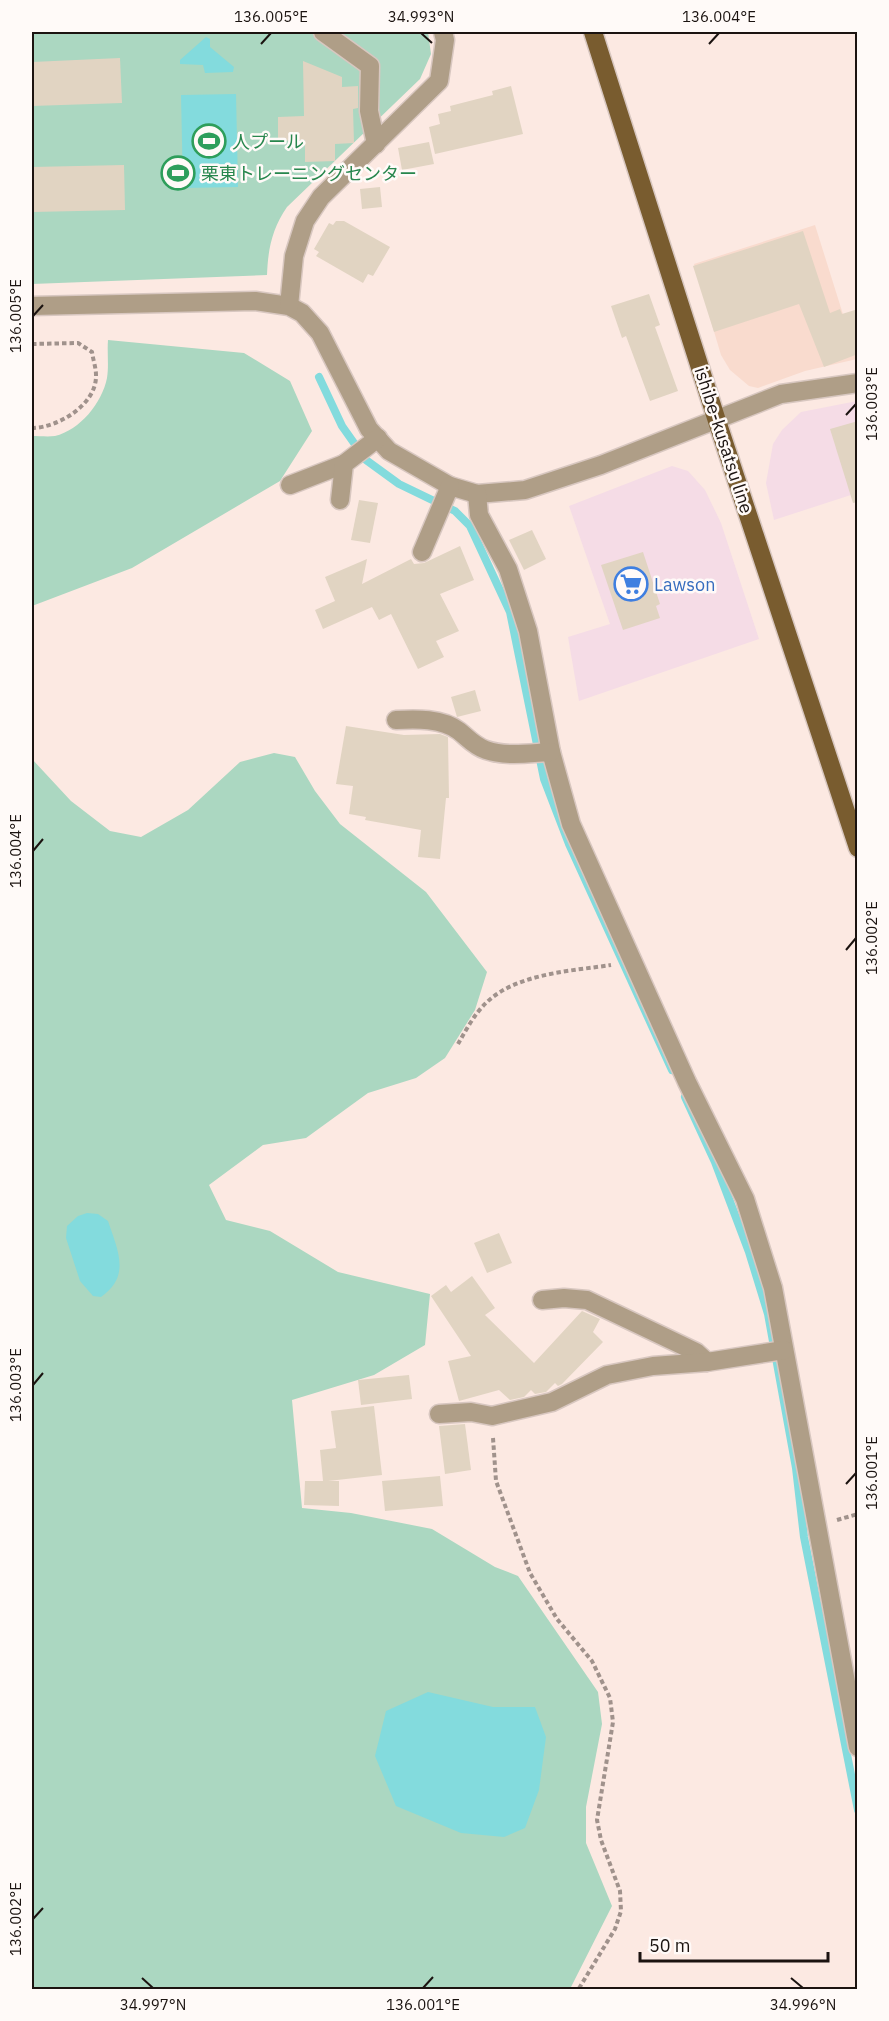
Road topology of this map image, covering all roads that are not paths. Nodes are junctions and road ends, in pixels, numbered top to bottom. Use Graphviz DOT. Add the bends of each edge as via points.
graph roads {
  1 [pos="323,32"];
  2 [pos="443,32"];
  3 [pos="593,32"];
  4 [pos="376,144"];
  5 [pos="32,306"];
  6 [pos="289,306"];
  7 [pos="858,383"];
  8 [pos="717,421"];
  9 [pos="378,438"];
  10 [pos="354,456"];
  11 [pos="290,485"];
  12 [pos="477,494"];
  13 [pos="444,498"];
  14 [pos="340,500"];
  15 [pos="422,552"];
  16 [pos="396,720"];
  17 [pos="542,753"];
  18 [pos="858,848"];
  19 [pos="542,1300"];
  20 [pos="778,1351"];
  21 [pos="707,1362"];
  22 [pos="439,1414"];
  23 [pos="858,1747"];
  1 -- 4 [label="street" via="370,66 369,111"];
  2 -- 4 [label="street" via="439,81"];
  3 -- 8 [label="main road, ishibe-kusatsu line"];
  4 -- 6 [label="street" via="321,197 305,221 294,256"];
  5 -- 6 [label="street" via="255,301"];
  6 -- 9 [label="street" via="320,333 369,429"];
  7 -- 8 [label="street" via="781,394"];
  8 -- 12 [label="street" via="525,490"];
  8 -- 18 [label="main road, ishibe-kusatsu line"];
  9 -- 10 [label="street"];
  9 -- 13 [label="street"];
  10 -- 11 [label="street"];
  10 -- 14 [label="street"];
  12 -- 13 [label="street"];
  12 -- 17 [label="street" via="479,515 508,569 528,631"];
  13 -- 15 [label="street"];
  16 -- 17 [label="street" via="440,723 458,730 486,751"];
  17 -- 20 [label="street" via="687,1082 744,1199 772,1288"];
  19 -- 21 [label="street" via="587,1300 696,1352"];
  20 -- 21 [label="street"];
  20 -- 23 [label="street"];
  21 -- 22 [label="street" via="607,1375 552,1402 492,1416 471,1412"];
}
